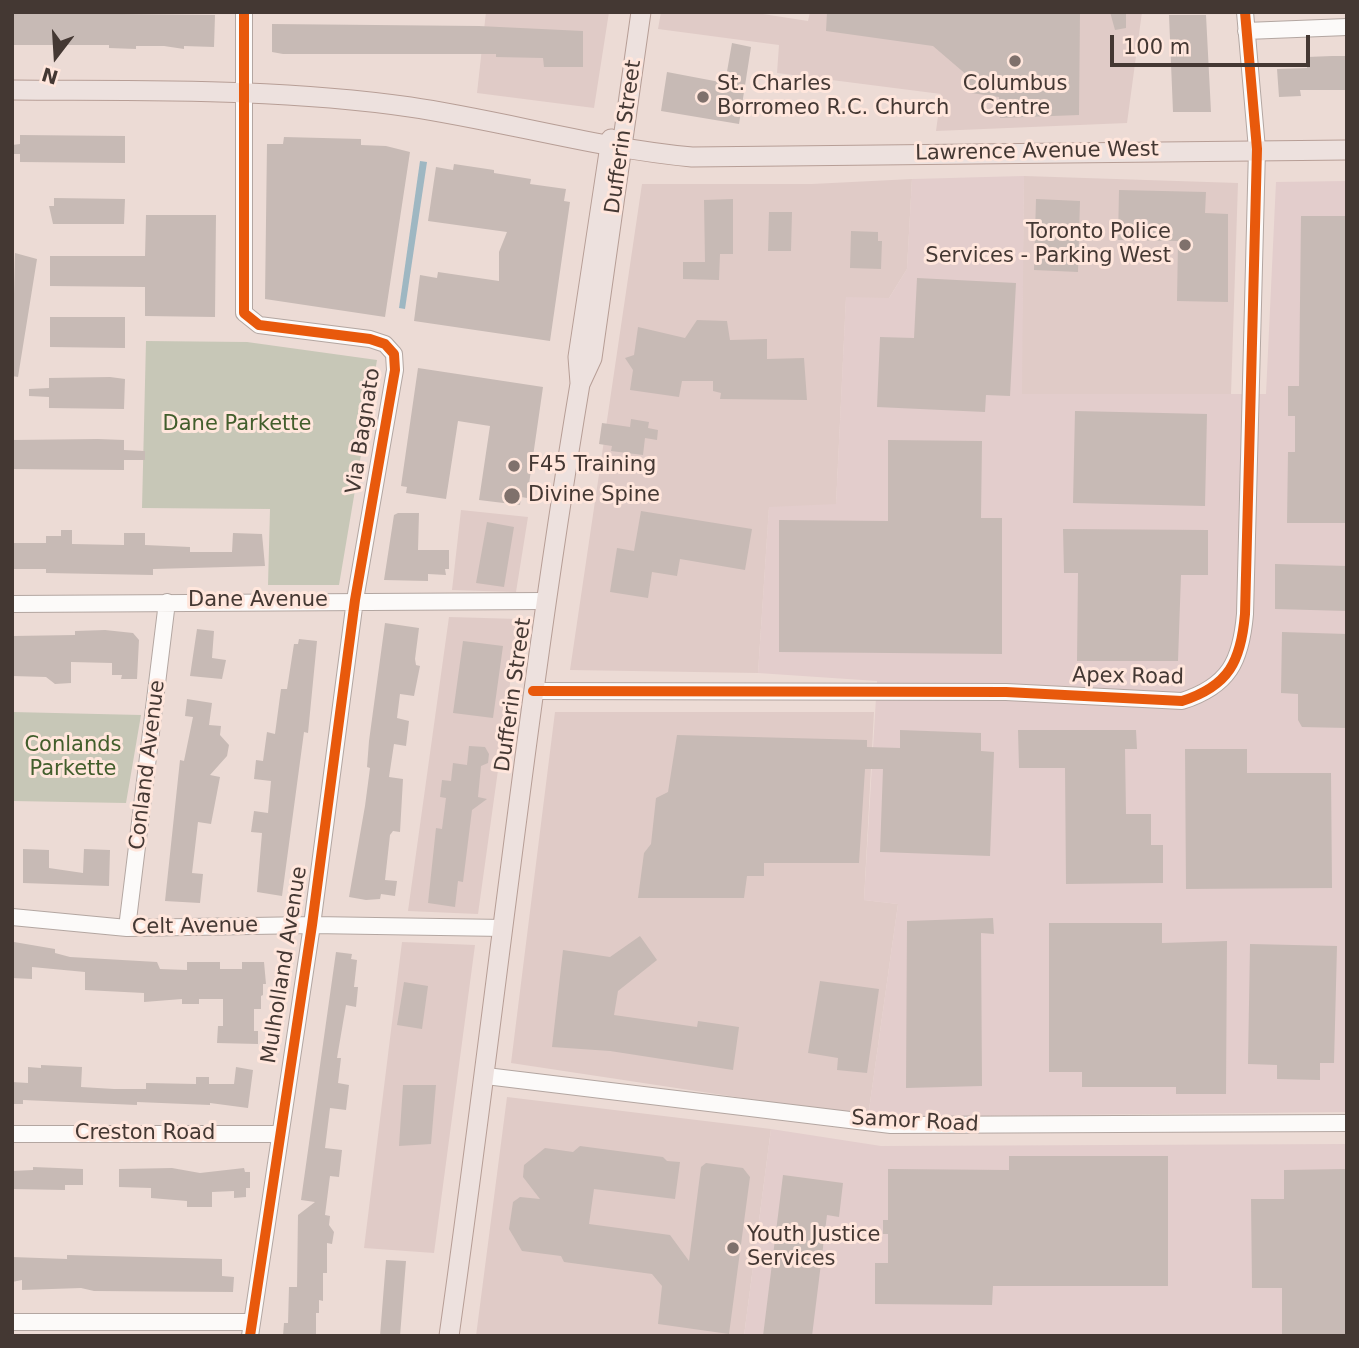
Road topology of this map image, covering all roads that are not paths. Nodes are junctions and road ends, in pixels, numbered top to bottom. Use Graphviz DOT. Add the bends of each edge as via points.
graph roads {
  1 [pos="244,12"];
  2 [pos="629,12"];
  3 [pos="642,12"];
  4 [pos="1245,12"];
  5 [pos="1347,27"];
  6 [pos="1246,31"];
  7 [pos="12,90"];
  8 [pos="243,91"];
  9 [pos="617,141"];
  10 [pos="1257,149"];
  11 [pos="1347,150"];
  12 [pos="355,600"];
  13 [pos="546,601"];
  14 [pos="167,602"];
  15 [pos="12,604"];
  16 [pos="533,691"];
  17 [pos="12,917"];
  18 [pos="312,925"];
  19 [pos="127,928"];
  20 [pos="504,928"];
  21 [pos="486,1076"];
  22 [pos="1347,1123"];
  23 [pos="12,1134"];
  24 [pos="278,1134"];
  25 [pos="12,1322"];
  26 [pos="251,1329"];
  27 [pos="449,1336"];
  1 -- 8 [label="street"];
  2 -- 9 [label="main road, Dufferin Street"];
  3 -- 9 [label="main road, Dufferin Street"];
  4 -- 6 [label="street, Apex Road"];
  5 -- 6 [label="street"];
  6 -- 10 [label="street, Apex Road"];
  7 -- 8 [label="main road, Lawrence Avenue West"];
  8 -- 9 [label="main road, Lawrence Avenue West" via="407,107 528,128 547,123"];
  8 -- 12 [label="street, Via Bagnato" via="244,313 259,325 377,341 394,354"];
  9 -- 10 [label="main road, Lawrence Avenue West" via="691,157"];
  9 -- 13 [label="main road, Dufferin Street" via="592,358 580,384"];
  10 -- 11 [label="main road, Lawrence Avenue West"];
  10 -- 16 [label="street, Apex Road" via="1242,649 1227,674 1202,694 1182,701 1006,692"];
  12 -- 13 [label="street, Dane Avenue"];
  12 -- 14 [label="street, Dane Avenue"];
  12 -- 18 [label="street, Mulholland Avenue"];
  13 -- 16 [label="main road, Dufferin Street"];
  14 -- 15 [label="street, Dane Avenue"];
  14 -- 19 [label="street, Conland Avenue"];
  16 -- 20 [label="main road, Dufferin Street"];
  17 -- 19 [label="street, Celt Avenue"];
  18 -- 19 [label="street, Celt Avenue"];
  18 -- 20 [label="street, Celt Avenue"];
  18 -- 24 [label="street, Mulholland Avenue"];
  20 -- 21 [label="main road, Dufferin Street"];
  21 -- 22 [label="street, Samor Road" via="891,1125"];
  21 -- 27 [label="main road, Dufferin Street"];
  23 -- 24 [label="street, Creston Road"];
  24 -- 26 [label="street, Mulholland Avenue"];
  25 -- 26 [label="street"];
}
